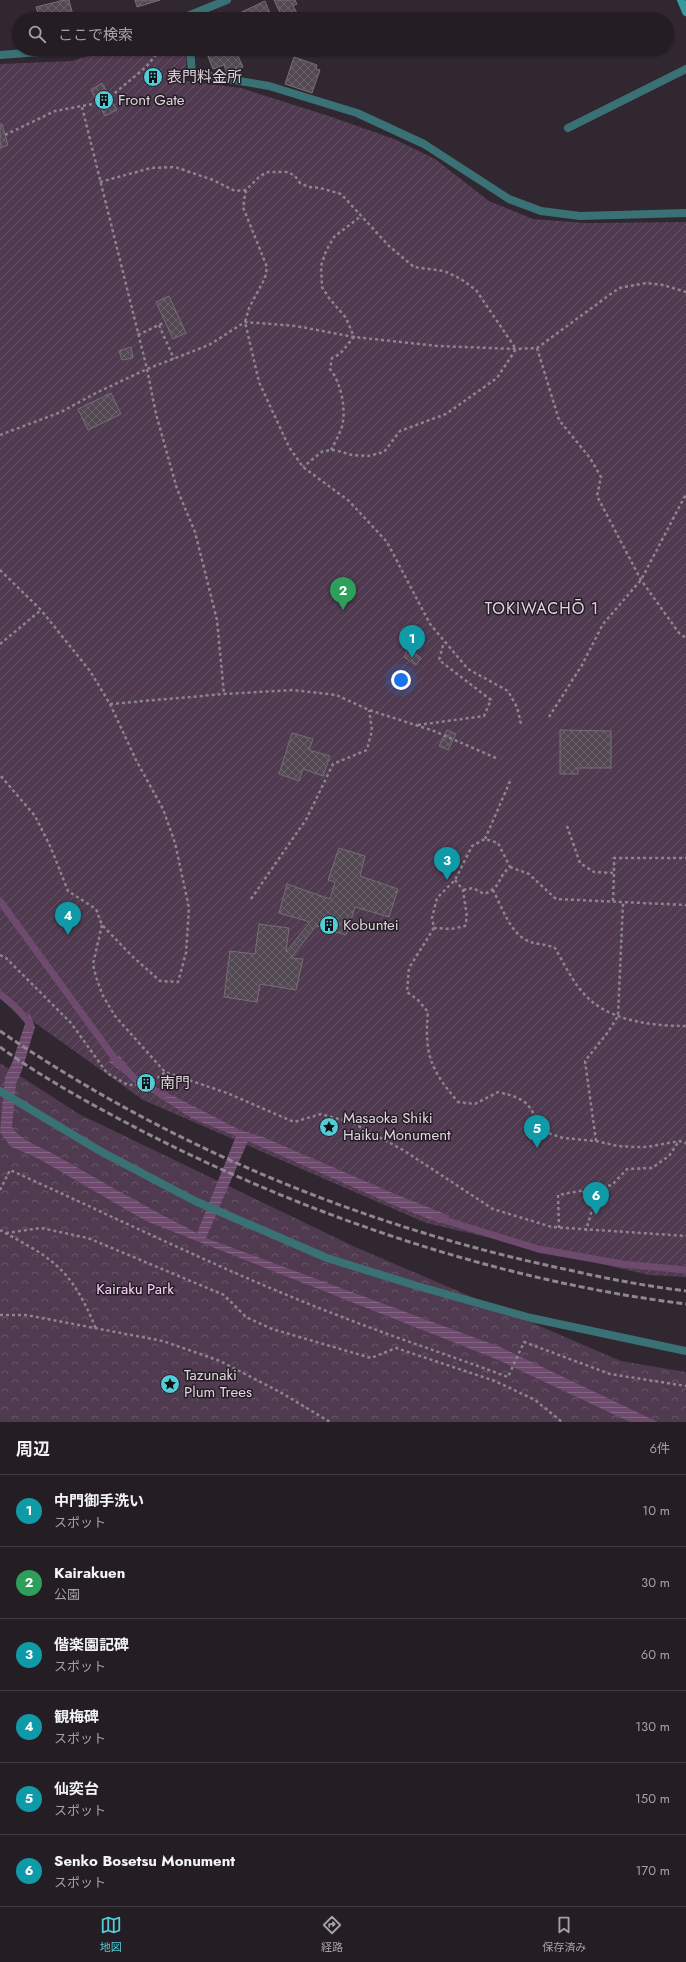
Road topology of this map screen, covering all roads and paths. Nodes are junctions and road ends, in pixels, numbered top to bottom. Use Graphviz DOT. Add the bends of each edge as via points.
graph roads {
  1 [pos="227,0"];
  2 [pos="680,0"];
  3 [pos="210,3"];
  4 [pos="193,12"];
  5 [pos="686,12"];
  6 [pos="12,53"];
  7 [pos="0,54"];
  8 [pos="155,56"];
  9 [pos="191,56"];
  10 [pos="686,69"];
  11 [pos="110,97"];
  12 [pos="98,103"];
  13 [pos="82,106"];
  14 [pos="568,128"];
  15 [pos="5,135"];
  16 [pos="100,182"];
  17 [pos="246,190"];
  18 [pos="686,213"];
  19 [pos="361,216"];
  20 [pos="686,292"];
  21 [pos="165,322"];
  22 [pos="245,322"];
  23 [pos="159,325"];
  24 [pos="138,335"];
  25 [pos="354,337"];
  26 [pos="537,348"];
  27 [pos="516,349"];
  28 [pos="174,359"];
  29 [pos="147,369"];
  30 [pos="0,435"];
  31 [pos="330,450"];
  32 [pos="303,468"];
  33 [pos="686,494"];
  34 [pos="0,570"];
  35 [pos="641,580"];
  36 [pos="41,610"];
  37 [pos="686,638"];
  38 [pos="444,641"];
  39 [pos="0,644"];
  40 [pos="224,694"];
  41 [pos="110,704"];
  42 [pos="369,710"];
  43 [pos="549,717"];
  44 [pos="521,724"];
  45 [pos="416,726"];
  46 [pos="496,758"];
  47 [pos="0,775"];
  48 [pos="511,779"];
  49 [pos="567,826"];
  50 [pos="485,839"];
  51 [pos="686,858"];
  52 [pos="510,867"];
  53 [pos="614,873"];
  54 [pos="455,880"];
  55 [pos="463,890"];
  56 [pos="493,890"];
  57 [pos="251,899"];
  58 [pos="613,901"];
  59 [pos="622,903"];
  60 [pos="686,905"];
  61 [pos="102,925"];
  62 [pos="434,928"];
  63 [pos="0,955"];
  64 [pos="618,1016"];
  65 [pos="686,1026"];
  66 [pos="164,1072"];
  67 [pos="0,1091"];
  68 [pos="596,1141"];
  69 [pos="679,1141"];
  70 [pos="686,1143"];
  71 [pos="0,1190"];
  72 [pos="583,1191"];
  73 [pos="559,1228"];
  74 [pos="0,1230"];
  75 [pos="586,1231"];
  76 [pos="6,1234"];
  77 [pos="686,1236"];
  78 [pos="0,1315"];
  79 [pos="96,1329"];
  80 [pos="686,1351"];
  81 [pos="686,1386"];
  82 [pos="330,1422"];
  83 [pos="562,1422"];
  1 -- 3 [label="street"];
  2 -- 5 [label="main road"];
  3 -- 4 [label="street"];
  6 -- 7 [label="street"];
  8 -- 11 [label="path"];
  9 -- 18 [label="street" via="192,72 269,86 357,113 424,144 509,199 541,211 580,216"];
  10 -- 14 [label="street"];
  12 -- 13 [label="path"];
  13 -- 15 [label="path" via="55,111"];
  13 -- 16 [label="path"];
  16 -- 17 [label="path" via="151,168 175,167 213,180 235,191"];
  16 -- 24 [label="path"];
  17 -- 19 [label="path" via="268,172 288,172 309,187 341,194"];
  17 -- 22 [label="path" via="243,207 267,268"];
  19 -- 25 [label="path" via="334,237 321,266 322,287 346,318"];
  19 -- 27 [label="path" via="389,246 414,267 444,271 476,290"];
  20 -- 26 [label="path" via="646,283 619,288"];
  21 -- 23 [label="path"];
  22 -- 25 [label="path" via="296,326"];
  22 -- 28 [label="path" via="209,345"];
  22 -- 32 [label="path" via="259,382 289,447"];
  23 -- 24 [label="path"];
  23 -- 28 [label="path"];
  24 -- 29 [label="path"];
  25 -- 27 [label="path" via="438,346"];
  25 -- 31 [label="path" via="340,354 332,358 330,369 335,375 344,410 341,429"];
  26 -- 27 [label="path"];
  26 -- 35 [label="path" via="559,420 590,458 601,477 597,496"];
  27 -- 31 [label="path" via="497,378 446,414 400,431 384,452 368,456"];
  28 -- 29 [label="path"];
  29 -- 30 [label="path" via="61,412"];
  29 -- 40 [label="path" via="176,489 195,532 217,620"];
  31 -- 32 [label="path" via="323,451"];
  32 -- 38 [label="path" via="349,501 386,542 430,624"];
  33 -- 35 [label="path"];
  34 -- 36 [label="path"];
  35 -- 37 [label="path" via="679,634"];
  35 -- 43 [label="path" via="603,624 582,665"];
  36 -- 39 [label="path"];
  36 -- 41 [label="path" via="90,671"];
  38 -- 44 [label="path" via="468,669 508,691 517,706"];
  38 -- 45 [label="path" via="439,660 491,700 484,716"];
  40 -- 41 [label="path"];
  40 -- 42 [label="path" via="304,691 336,695"];
  41 -- 61 [label="path" via="136,760 163,808 175,843 188,908 186,953 178,982 160,981"];
  42 -- 45 [label="path"];
  42 -- 57 [label="path" via="372,730 367,750 333,764 307,818"];
  45 -- 46 [label="path" via="434,731"];
  47 -- 61 [label="path" via="35,816 68,891 96,909"];
  48 -- 50 [label="path"];
  49 -- 53 [label="path" via="580,864 594,872"];
  50 -- 52 [label="path" via="498,843"];
  50 -- 54 [label="path" via="472,846"];
  51 -- 53 [label="path" via="614,858"];
  52 -- 56 [label="path" via="502,874"];
  52 -- 58 [label="path" via="529,874 556,899"];
  53 -- 58 [label="path"];
  54 -- 55 [label="path"];
  54 -- 62 [label="path" via="437,898 432,918"];
  55 -- 56 [label="path" via="473,888 484,894"];
  55 -- 62 [label="path" via="467,917 465,926 451,929"];
  56 -- 64 [label="path" via="508,920 519,935 528,941 548,944 555,948 584,995"];
  58 -- 59 [label="path"];
  59 -- 60 [label="path"];
  59 -- 64 [label="path"];
  61 -- 66 [label="path" via="93,964 103,996 115,1016"];
  62 -- 68 [label="path" via="409,968 407,992 428,1012 427,1046 434,1071 444,1085 458,1102 475,1104 498,1092 517,1096 529,1104 542,1131 563,1138"];
  63 -- 66 [label="path" via="71,1023 107,1072 128,1085 150,1084"];
  64 -- 65 [label="path" via="648,1023"];
  64 -- 68 [label="path" via="585,1061"];
  66 -- 73 [label="path" via="226,1093 294,1122 321,1114 353,1123 410,1154 493,1208"];
  67 -- 80 [label="street" via="100,1151 195,1201 327,1258 531,1318"];
  68 -- 69 [label="path" via="635,1147"];
  69 -- 70 [label="path"];
  69 -- 72 [label="path" via="669,1156 652,1168 627,1169 612,1185"];
  71 -- 81 [label="path" via="10,1170 173,1246 336,1315 508,1377 524,1342 610,1374"];
  72 -- 73 [label="path" via="558,1195"];
  72 -- 75 [label="path" via="593,1206"];
  73 -- 75 [label="path"];
  74 -- 76 [label="path"];
  75 -- 77 [label="path"];
  76 -- 79 [label="path" via="58,1267 84,1300"];
  76 -- 83 [label="path" via="41,1228 88,1238 224,1295 246,1317 272,1329 371,1358 396,1348 495,1381 535,1400"];
  78 -- 79 [label="path" via="26,1315"];
  79 -- 82 [label="path" via="163,1341 220,1361"];
}
